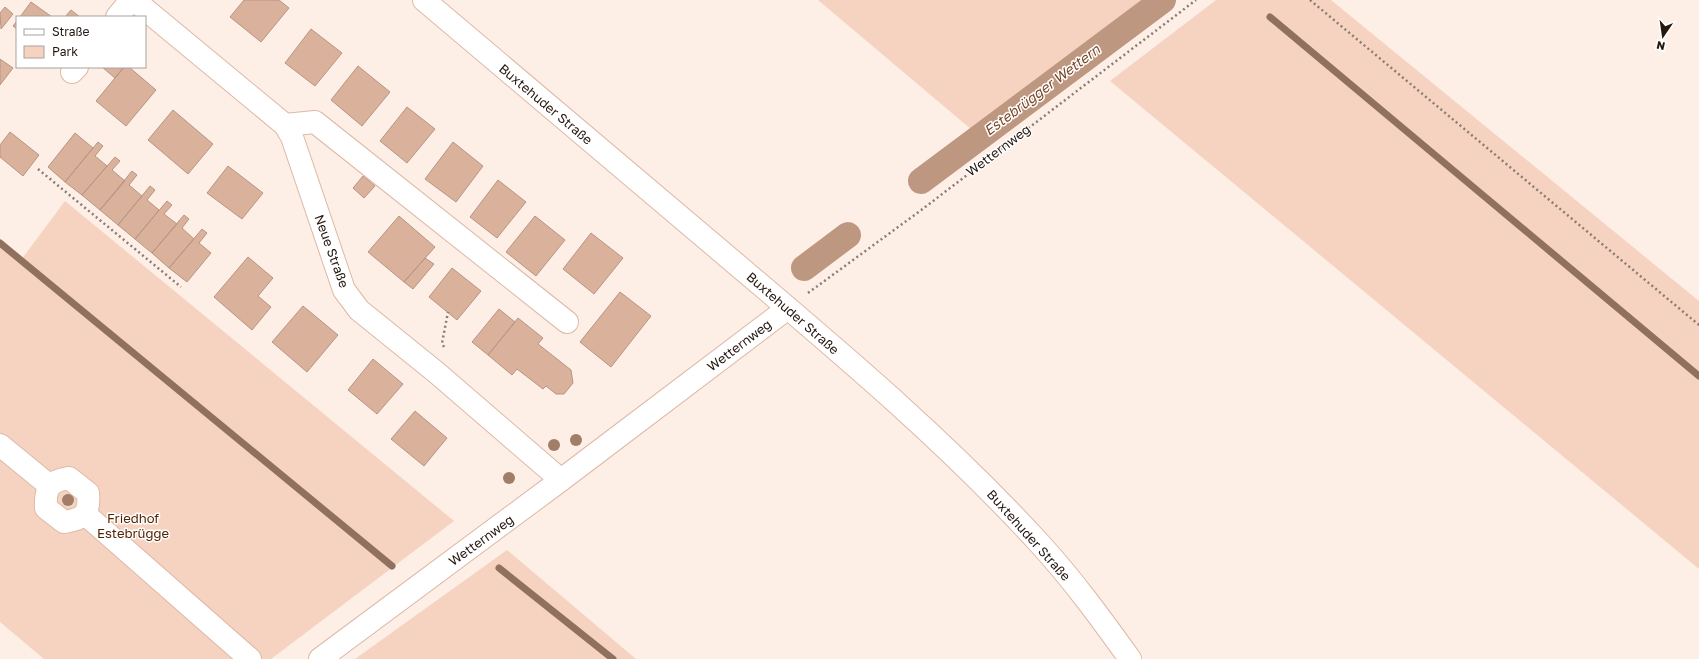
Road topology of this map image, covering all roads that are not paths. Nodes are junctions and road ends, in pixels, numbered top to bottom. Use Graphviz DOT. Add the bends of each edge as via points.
graph roads {
  1 [pos="130,0"];
  2 [pos="134,0"];
  3 [pos="424,0"];
  4 [pos="118,16"];
  5 [pos="285,125"];
  6 [pos="788,308"];
  7 [pos="567,322"];
  8 [pos="0,445"];
  9 [pos="561,480"];
  10 [pos="50,486"];
  11 [pos="85,514"];
  12 [pos="250,659"];
  13 [pos="320,659"];
  14 [pos="1130,659"];
  1 -- 4 [label="street"];
  2 -- 5 [label="street, Neue Straße"];
  3 -- 6 [label="street, Buxtehuder Straße"];
  5 -- 7 [label="street" via="315,122"];
  5 -- 9 [label="street, Neue Straße" via="292,137 344,290 359,310"];
  6 -- 9 [label="street, Wetternweg"];
  6 -- 14 [label="street, Buxtehuder Straße" via="944,445 994,496 1047,552 1097,613"];
  8 -- 10 [label="street"];
  9 -- 13 [label="street, Wetternweg"];
  10 -- 11 [label="street" via="58,480 69,478 88,493 89,504"];
  10 -- 11 [label="street" via="45,495 46,508 64,522 78,520"];
  11 -- 12 [label="street"];
}
